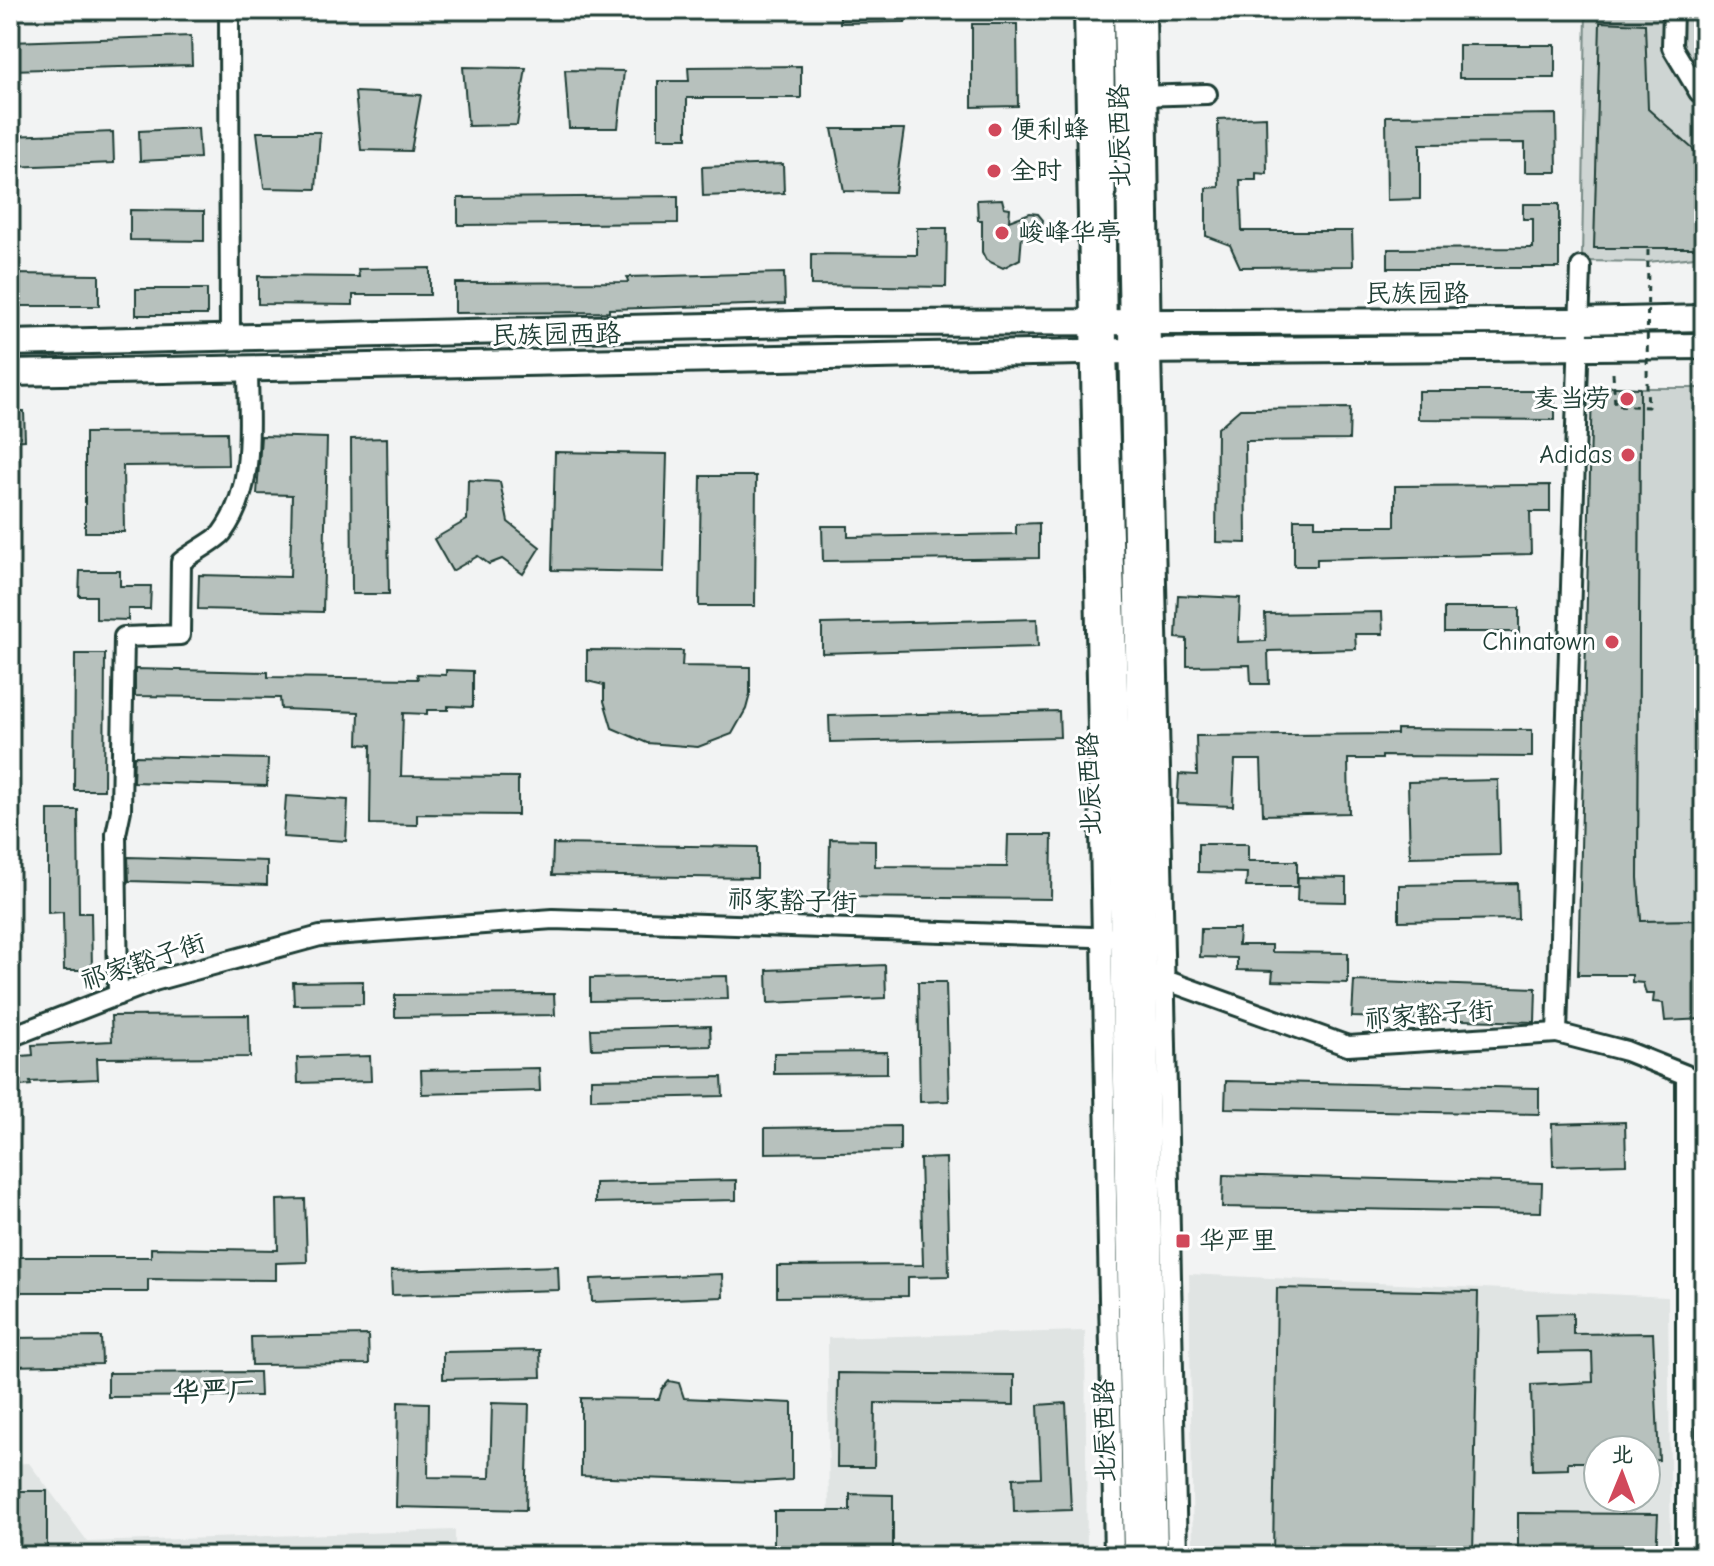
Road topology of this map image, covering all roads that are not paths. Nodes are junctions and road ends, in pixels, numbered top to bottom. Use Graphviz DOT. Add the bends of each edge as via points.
graph roads {
  1 [pos="229,10"];
  2 [pos="1084,10"];
  3 [pos="1101,10"];
  4 [pos="1126,10"];
  5 [pos="1146,10"];
  6 [pos="1673,10"];
  7 [pos="1102,68"];
  8 [pos="1704,93"];
  9 [pos="1207,94"];
  10 [pos="1137,96"];
  11 [pos="1086,120"];
  12 [pos="1581,267"];
  13 [pos="1704,318"];
  14 [pos="1580,321"];
  15 [pos="1096,323"];
  16 [pos="1140,323"];
  17 [pos="230,339"];
  18 [pos="10,343"];
  19 [pos="1704,346"];
  20 [pos="1579,349"];
  21 [pos="1141,351"];
  22 [pos="1096,352"];
  23 [pos="248,368"];
  24 [pos="10,373"];
  25 [pos="1114,938"];
  26 [pos="1154,976"];
  27 [pos="118,995"];
  28 [pos="1557,1033"];
  29 [pos="10,1037"];
  30 [pos="1131,1553"];
  31 [pos="1177,1556"];
  32 [pos="1686,1556"];
  1 -- 17 [label="street"];
  2 -- 11 [label="street, 北辰西路"];
  3 -- 7 [label="main road, 北辰西路"];
  4 -- 10 [label="main road, 北辰西路"];
  5 -- 10 [label="street, 北辰西路"];
  6 -- 8 [label="street" via="1672,47"];
  7 -- 11 [label="main road"];
  7 -- 15 [label="main road, 北辰西路"];
  9 -- 10 [label="street"];
  10 -- 16 [label="main road, 北辰西路"];
  11 -- 15 [label="street, 北辰西路"];
  12 -- 14 [label="street"];
  13 -- 14 [label="main road, 民族园路"];
  14 -- 16 [label="main road, 民族园路"];
  14 -- 20 [label="street"];
  15 -- 16 [label="main road, 民族园路"];
  15 -- 17 [label="main road, 民族园西路" via="833,323"];
  15 -- 22 [label="main road, 北辰西路"];
  16 -- 21 [label="main road, 北辰西路"];
  17 -- 18 [label="main road, 民族园西路"];
  19 -- 20 [label="main road"];
  20 -- 21 [label="main road"];
  20 -- 28 [label="street"];
  21 -- 22 [label="main road, 民族园西路"];
  21 -- 26 [label="main road, 北辰西路"];
  22 -- 23 [label="main road, 民族园西路"];
  22 -- 25 [label="main road, 北辰西路"];
  23 -- 24 [label="main road, 民族园西路"];
  23 -- 27 [label="street" via="248,471 221,536 181,562 180,635 124,637 121,810 116,834"];
  25 -- 26 [label="street"];
  25 -- 27 [label="street, 祁家豁子街" via="553,919 320,936"];
  25 -- 30 [label="main road, 北辰西路"];
  26 -- 28 [label="street, 祁家豁子街" via="1348,1046"];
  26 -- 30 [label="main road, 北辰西路"];
  26 -- 31 [label="street, 北辰西路"];
  27 -- 29 [label="street, 祁家豁子街"];
  28 -- 32 [label="street, 祁家豁子街" via="1626,1051 1686,1075"];
}
